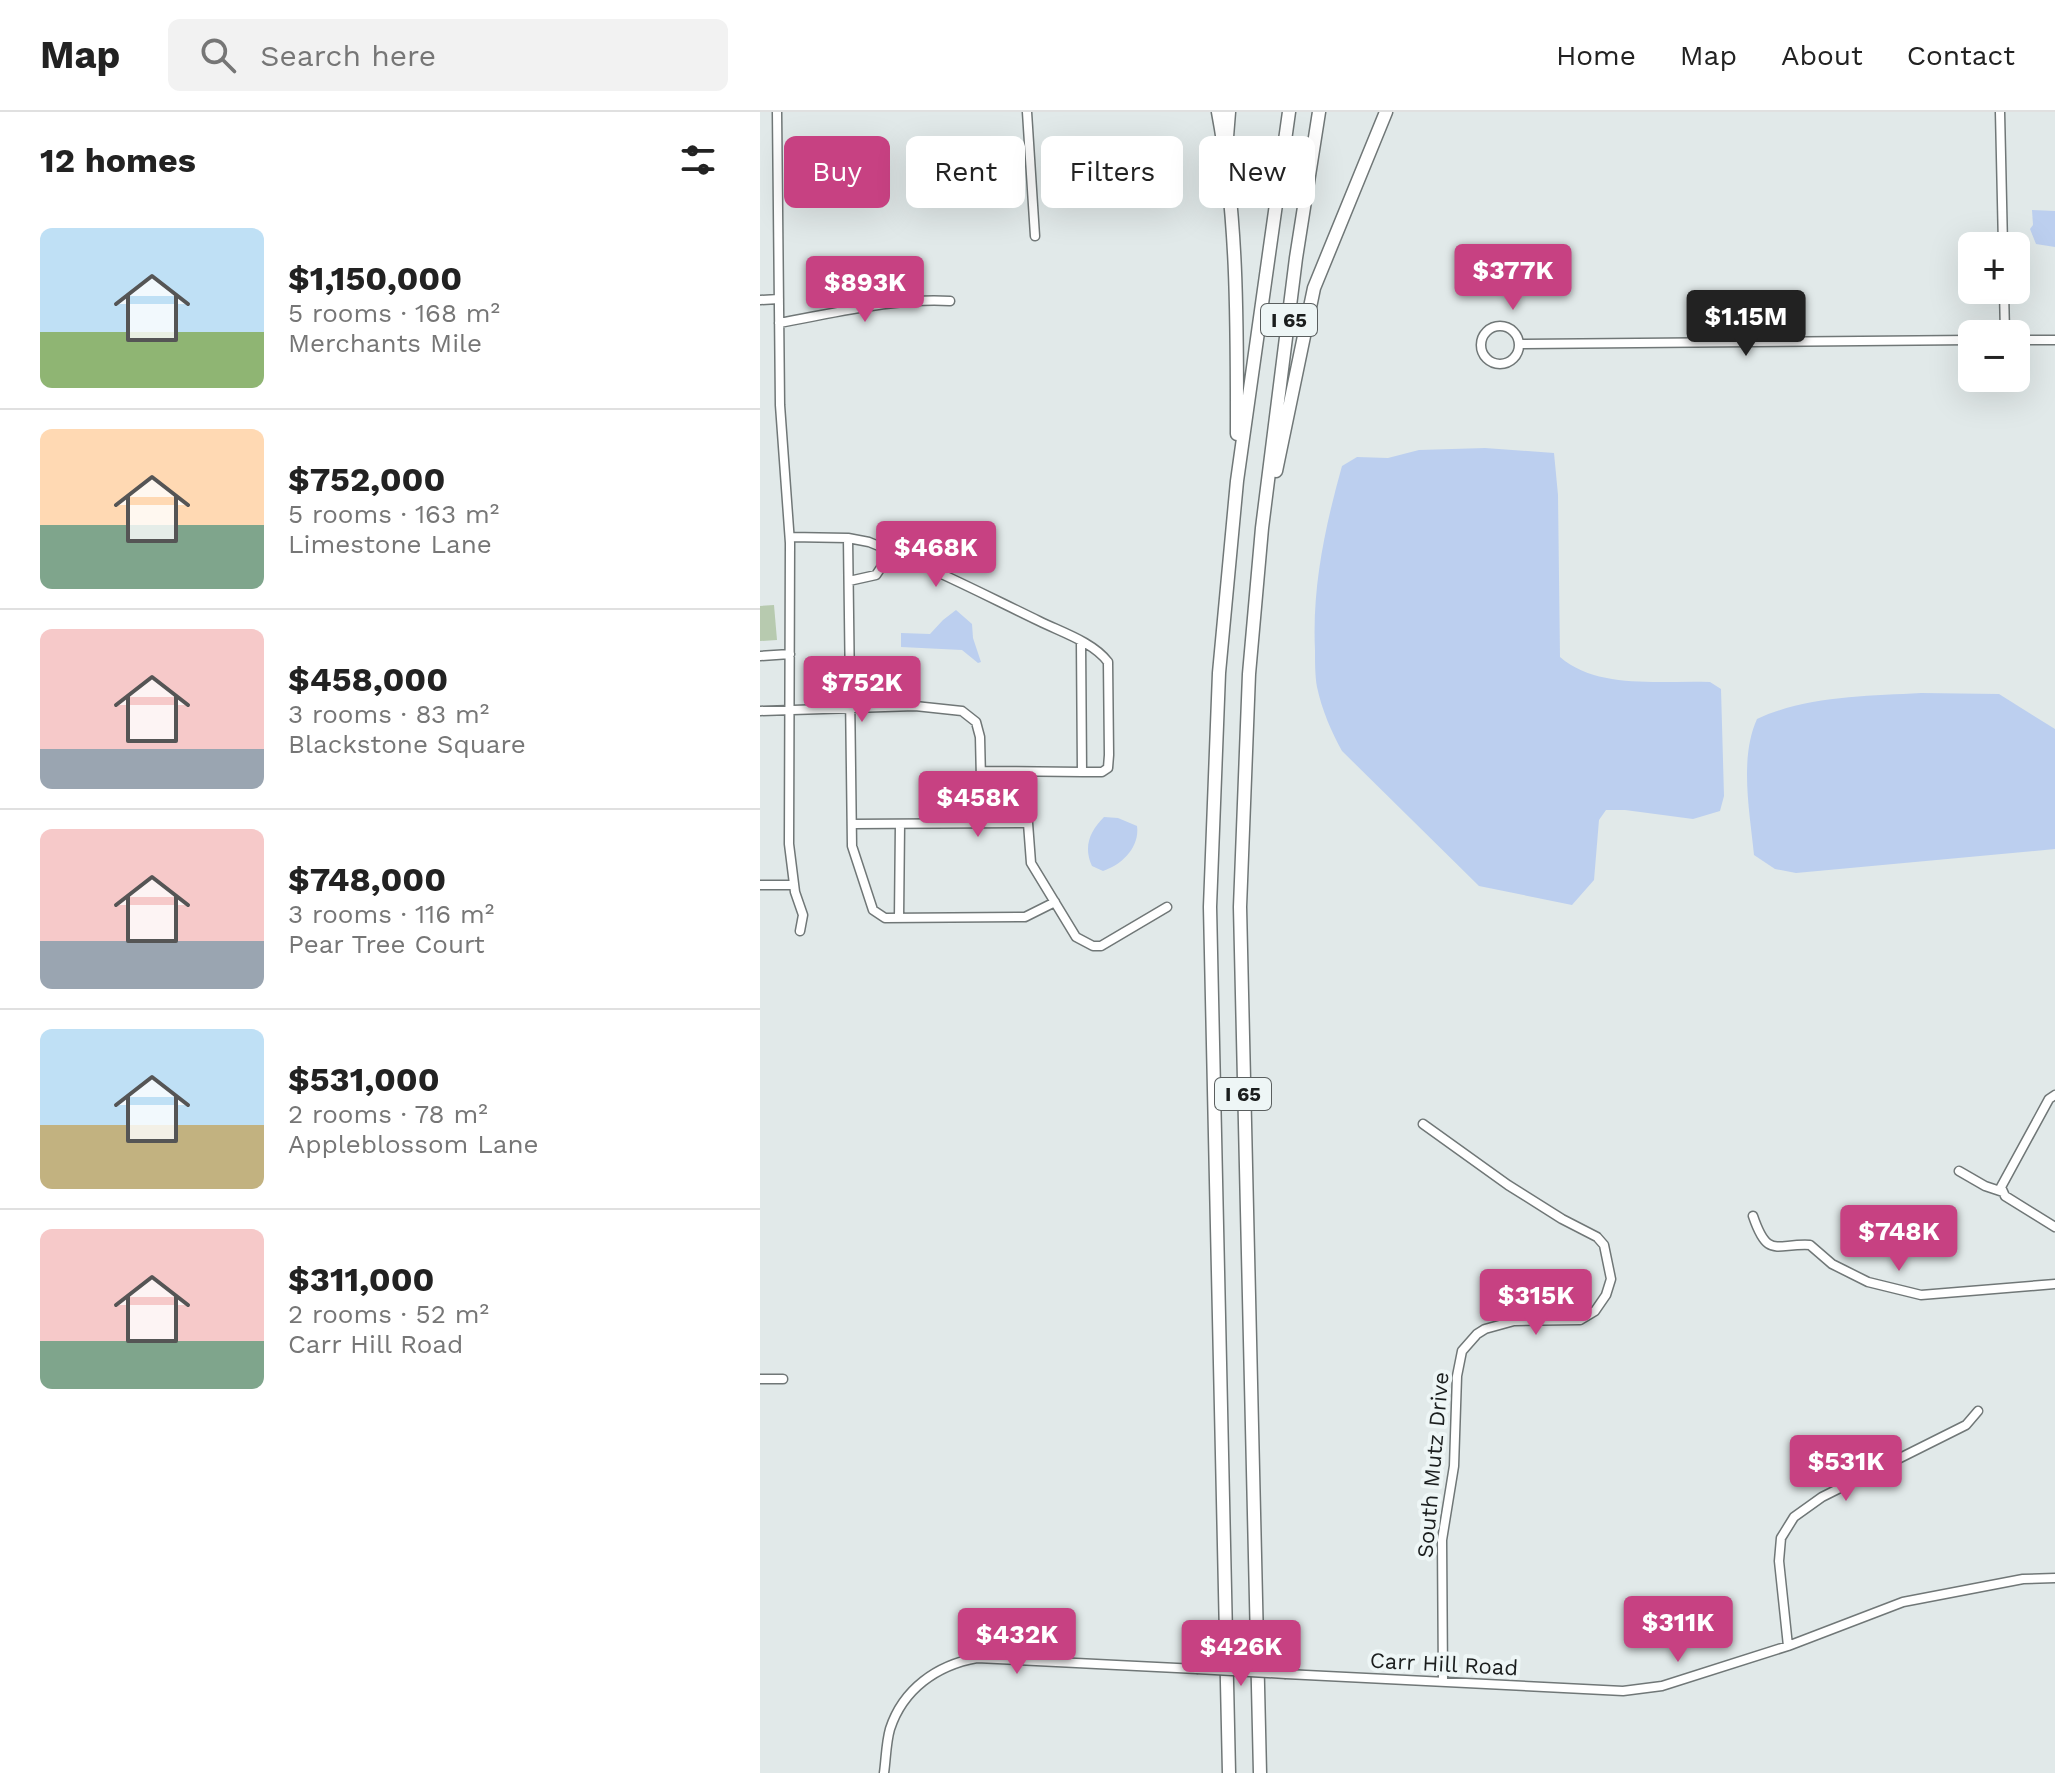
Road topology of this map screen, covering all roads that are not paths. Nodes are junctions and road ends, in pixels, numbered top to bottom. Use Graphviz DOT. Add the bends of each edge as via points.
graph roads {
  1 [pos="777,112"];
  2 [pos="1027,112"];
  3 [pos="1218,112"];
  4 [pos="1229,112"];
  5 [pos="1289,112"];
  6 [pos="1319,112"];
  7 [pos="1384,112"];
  8 [pos="2000,112"];
  9 [pos="1223,136"];
  10 [pos="1227,136"];
  11 [pos="1230,208"];
  12 [pos="2003,232"];
  13 [pos="1035,236"];
  14 [pos="779,299"];
  15 [pos="760,300"];
  16 [pos="950,301"];
  17 [pos="779,323"];
  18 [pos="1958,340"];
  19 [pos="2030,340"];
  20 [pos="2055,340"];
  21 [pos="1519,344"];
  22 [pos="1237,481"];
  23 [pos="1262,528"];
  24 [pos="790,537"];
  25 [pos="848,538"];
  26 [pos="892,551"];
  27 [pos="849,581"];
  28 [pos="1081,642"];
  29 [pos="790,654"];
  30 [pos="760,656"];
  31 [pos="849,708"];
  32 [pos="790,709"];
  33 [pos="760,711"];
  34 [pos="982,771"];
  35 [pos="1027,772"];
  36 [pos="1082,772"];
  37 [pos="982,823"];
  38 [pos="1028,823"];
  39 [pos="852,824"];
  40 [pos="900,824"];
  41 [pos="760,885"];
  42 [pos="793,885"];
  43 [pos="1055,902"];
  44 [pos="1167,907"];
  45 [pos="899,918"];
  46 [pos="800,931"];
  47 [pos="2055,1095"];
  48 [pos="1423,1124"];
  49 [pos="1959,1171"];
  50 [pos="2003,1192"];
  51 [pos="1753,1216"];
  52 [pos="2055,1227"];
  53 [pos="2055,1284"];
  54 [pos="760,1379"];
  55 [pos="783,1379"];
  56 [pos="1978,1411"];
  57 [pos="2055,1578"];
  58 [pos="1788,1646"];
  59 [pos="1443,1681"];
  60 [pos="884,1773"];
  61 [pos="1229,1773"];
  62 [pos="1260,1773"];
  1 -- 14 [label="street"];
  2 -- 13 [label="street"];
  3 -- 9 [label="highway"];
  4 -- 10 [label="highway"];
  5 -- 22 [label="highway, I 65"];
  6 -- 23 [label="highway, I 65"];
  7 -- 23 [label="highway" via="1314,288"];
  8 -- 12 [label="street"];
  11 -- 22 [label="highway" via="1238,313"];
  14 -- 15 [label="street"];
  14 -- 17 [label="street"];
  16 -- 17 [label="street" via="864,308"];
  17 -- 24 [label="street"];
  18 -- 21 [label="street"];
  19 -- 20 [label="street"];
  21 -- 21 [label="street" via="1504,326 1487,331 1481,343 1488,359 1500,364 1511,360"];
  22 -- 61 [label="highway, I 65" via="1219,673 1210,907"];
  23 -- 62 [label="highway, I 65" via="1249,674 1240,907"];
  24 -- 25 [label="street"];
  24 -- 29 [label="street"];
  25 -- 26 [label="street"];
  25 -- 27 [label="street"];
  26 -- 27 [label="street" via="876,575"];
  26 -- 28 [label="street"];
  27 -- 31 [label="street"];
  28 -- 36 [label="street"];
  28 -- 36 [label="street" via="1108,662 1109,755 1108,768 1102,772"];
  29 -- 30 [label="street"];
  29 -- 32 [label="street"];
  31 -- 32 [label="street"];
  31 -- 34 [label="street" via="962,711 976,722"];
  31 -- 39 [label="street"];
  32 -- 33 [label="street"];
  32 -- 42 [label="street"];
  34 -- 35 [label="street"];
  34 -- 37 [label="street"];
  35 -- 36 [label="street"];
  35 -- 38 [label="street"];
  37 -- 38 [label="street"];
  37 -- 40 [label="street"];
  38 -- 43 [label="street" via="1031,863"];
  39 -- 40 [label="street"];
  39 -- 45 [label="street" via="855,858 873,910 885,918"];
  40 -- 45 [label="street"];
  41 -- 42 [label="street"];
  42 -- 46 [label="street" via="803,915"];
  43 -- 44 [label="street" via="1076,937 1093,946"];
  43 -- 45 [label="street" via="1025,917"];
  47 -- 50 [label="street" via="2001,1187"];
  48 -- 59 [label="street, South Mutz Drive" via="1508,1185 1597,1237 1604,1245 1611,1279 1595,1311 1580,1320 1514,1321 1485,1329 1462,1351 1454,1466 1442,1540"];
  49 -- 50 [label="street"];
  50 -- 52 [label="street"];
  51 -- 53 [label="street" via="1759,1235 1772,1245 1810,1245 1832,1264 1868,1282 1921,1295"];
  54 -- 55 [label="street"];
  56 -- 58 [label="street" via="1966,1425 1822,1497 1794,1517 1781,1538 1779,1561"];
  57 -- 58 [label="street, Carr Hill Road" via="2023,1579 1903,1602"];
  58 -- 59 [label="street, Carr Hill Road" via="1662,1686 1623,1691"];
  59 -- 60 [label="street, Carr Hill Road, bridge" via="977,1658 956,1662 925,1679 904,1700 890,1731"];
}
